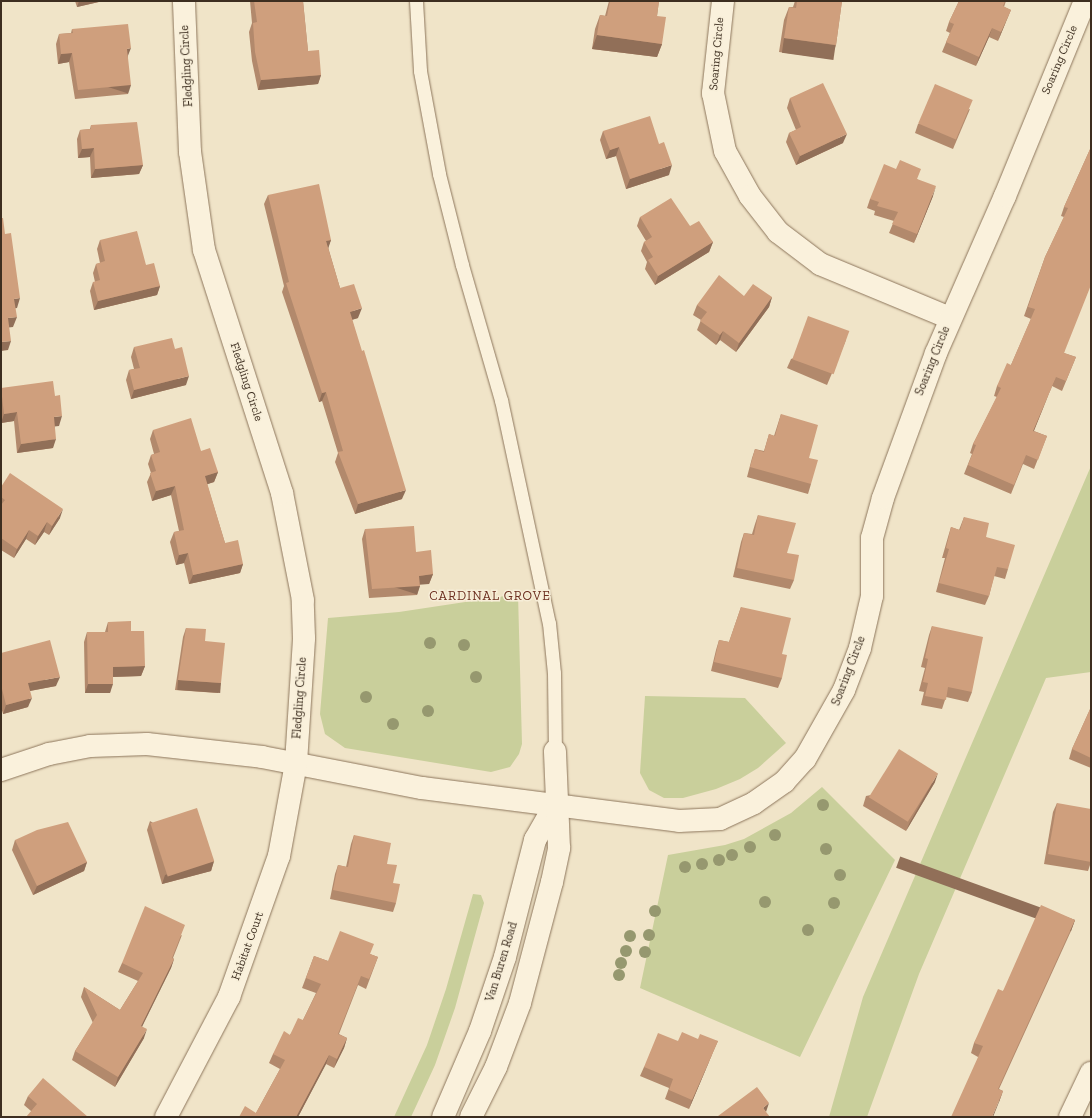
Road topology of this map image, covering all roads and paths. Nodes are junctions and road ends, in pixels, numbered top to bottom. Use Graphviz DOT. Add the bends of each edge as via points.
graph roads {
  1 [pos="184,1"];
  2 [pos="416,1"];
  3 [pos="723,1"];
  4 [pos="1085,1"];
  5 [pos="950,318"];
  6 [pos="555,751"];
  7 [pos="296,763"];
  8 [pos="1,770"];
  9 [pos="555,805"];
  10 [pos="1091,1073"];
  11 [pos="166,1117"];
  12 [pos="443,1117"];
  13 [pos="471,1117"];
  14 [pos="1070,1117"];
  1 -- 7 [label="street, Fledgling Circle" via="190,152 204,250 282,493 302,600 304,638"];
  2 -- 6 [label="lane" via="420,71 439,174 466,280 501,400 549,622 554,673"];
  3 -- 5 [label="street, Soaring Circle" via="713,93 725,151 750,196 778,232 820,264"];
  4 -- 5 [label="street, Soaring Circle" via="1005,196"];
  5 -- 9 [label="street, Soaring Circle" via="882,498 872,538 872,596 860,648 844,690 805,759 778,786 749,806 720,819 679,821"];
  6 -- 9 [label="street, Van Buren Road"];
  7 -- 8 [label="street" via="244,754 147,744 90,746 49,754"];
  7 -- 9 [label="street" via="422,788"];
  7 -- 11 [label="street, Habitat Court" via="279,856 258,920 229,996"];
  9 -- 12 [label="street, Van Buren Road" via="535,840 505,957 480,1031"];
  9 -- 13 [label="street, Van Buren Road" via="559,848 520,1003 496,1067"];
  10 -- 14 [label="street"];
}
